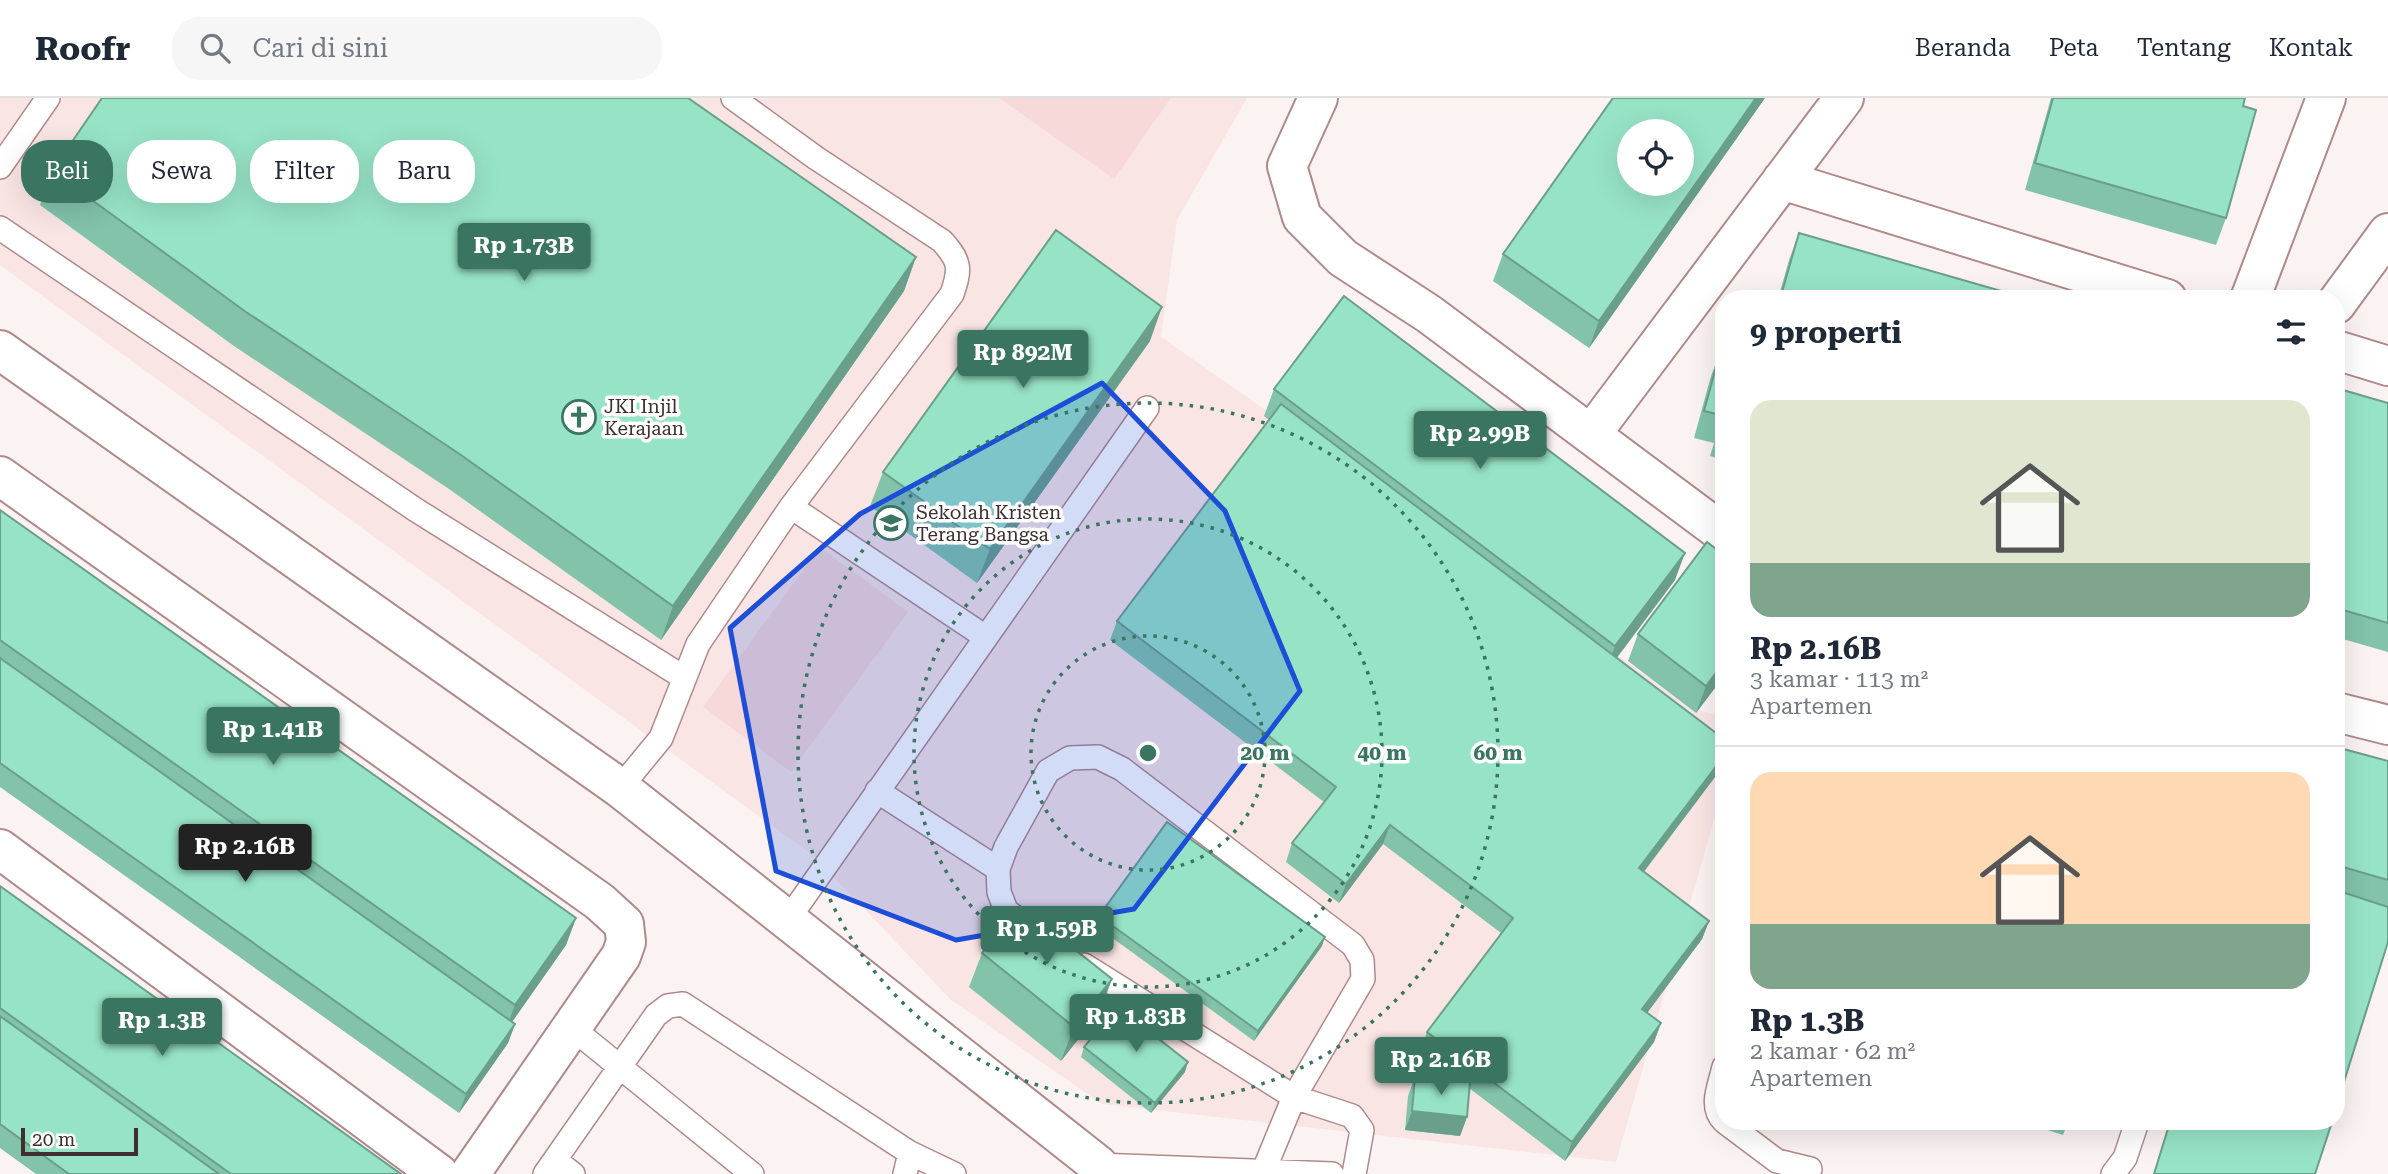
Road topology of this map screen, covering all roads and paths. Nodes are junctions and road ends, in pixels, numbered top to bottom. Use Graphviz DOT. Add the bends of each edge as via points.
graph roads {
  1 [pos="48,98"];
  2 [pos="733,98"];
  3 [pos="1318,98"];
  4 [pos="1843,98"];
  5 [pos="2326,98"];
  6 [pos="0,167"];
  7 [pos="1782,180"];
  8 [pos="0,228"];
  9 [pos="2388,233"];
  10 [pos="2138,290"];
  11 [pos="2253,290"];
  12 [pos="2345,292"];
  13 [pos="0,350"];
  14 [pos="2345,353"];
  15 [pos="2388,366"];
  16 [pos="1147,408"];
  17 [pos="1592,433"];
  18 [pos="0,476"];
  19 [pos="791,507"];
  20 [pos="1715,527"];
  21 [pos="984,636"];
  22 [pos="683,677"];
  23 [pos="2345,714"];
  24 [pos="2388,725"];
  25 [pos="620,788"];
  26 [pos="877,791"];
  27 [pos="0,849"];
  28 [pos="998,869"];
  29 [pos="789,918"];
  30 [pos="572,1028"];
  31 [pos="618,1068"];
  32 [pos="1294,1097"];
  33 [pos="1736,1130"];
  34 [pos="2135,1130"];
  35 [pos="907,1164"];
  36 [pos="550,1167"];
  37 [pos="1100,1170"];
  38 [pos="1264,1170"];
  39 [pos="1814,1172"];
  40 [pos="439,1174"];
  41 [pos="470,1174"];
  42 [pos="573,1174"];
  43 [pos="752,1174"];
  44 [pos="954,1174"];
  45 [pos="1332,1174"];
  46 [pos="1354,1174"];
  47 [pos="2113,1174"];
  1 -- 6 [label="lane"];
  2 -- 19 [label="lane" via="942,240 960,272 952,294"];
  3 -- 17 [label="street" via="1287,166 1302,217 1343,258 1429,314"];
  4 -- 7 [label="street"];
  5 -- 11 [label="street"];
  7 -- 10 [label="street"];
  7 -- 17 [label="street"];
  8 -- 22 [label="lane" via="416,510"];
  9 -- 12 [label="street"];
  13 -- 25 [label="street"];
  14 -- 15 [label="street"];
  16 -- 21 [label="lane"];
  17 -- 20 [label="street"];
  18 -- 30 [label="street" via="614,913 624,924 626,942 621,956"];
  19 -- 21 [label="lane"];
  19 -- 22 [label="lane" via="698,644"];
  21 -- 26 [label="lane"];
  22 -- 25 [label="lane" via="661,738"];
  23 -- 24 [label="street"];
  25 -- 29 [label="street"];
  26 -- 28 [label="lane"];
  26 -- 29 [label="lane"];
  27 -- 40 [label="street"];
  28 -- 32 [label="lane" via="1006,910 1065,953"];
  28 -- 32 [label="lane" via="1048,771 1070,758 1098,757 1122,769 1353,945 1362,960 1363,979"];
  29 -- 37 [label="street"];
  30 -- 31 [label="lane"];
  30 -- 41 [label="street"];
  31 -- 35 [label="lane" via="656,1015 668,1006 683,1004"];
  31 -- 36 [label="lane"];
  31 -- 43 [label="lane"];
  32 -- 38 [label="lane"];
  32 -- 46 [label="lane" via="1359,1122 1361,1138"];
  33 -- 39 [label="lane" via="1777,1161"];
  34 -- 47 [label="lane" via="2126,1158"];
  35 -- 44 [label="lane"];
  36 -- 42 [label="lane"];
  37 -- 38 [label="lane"];
  38 -- 45 [label="lane"];
}
